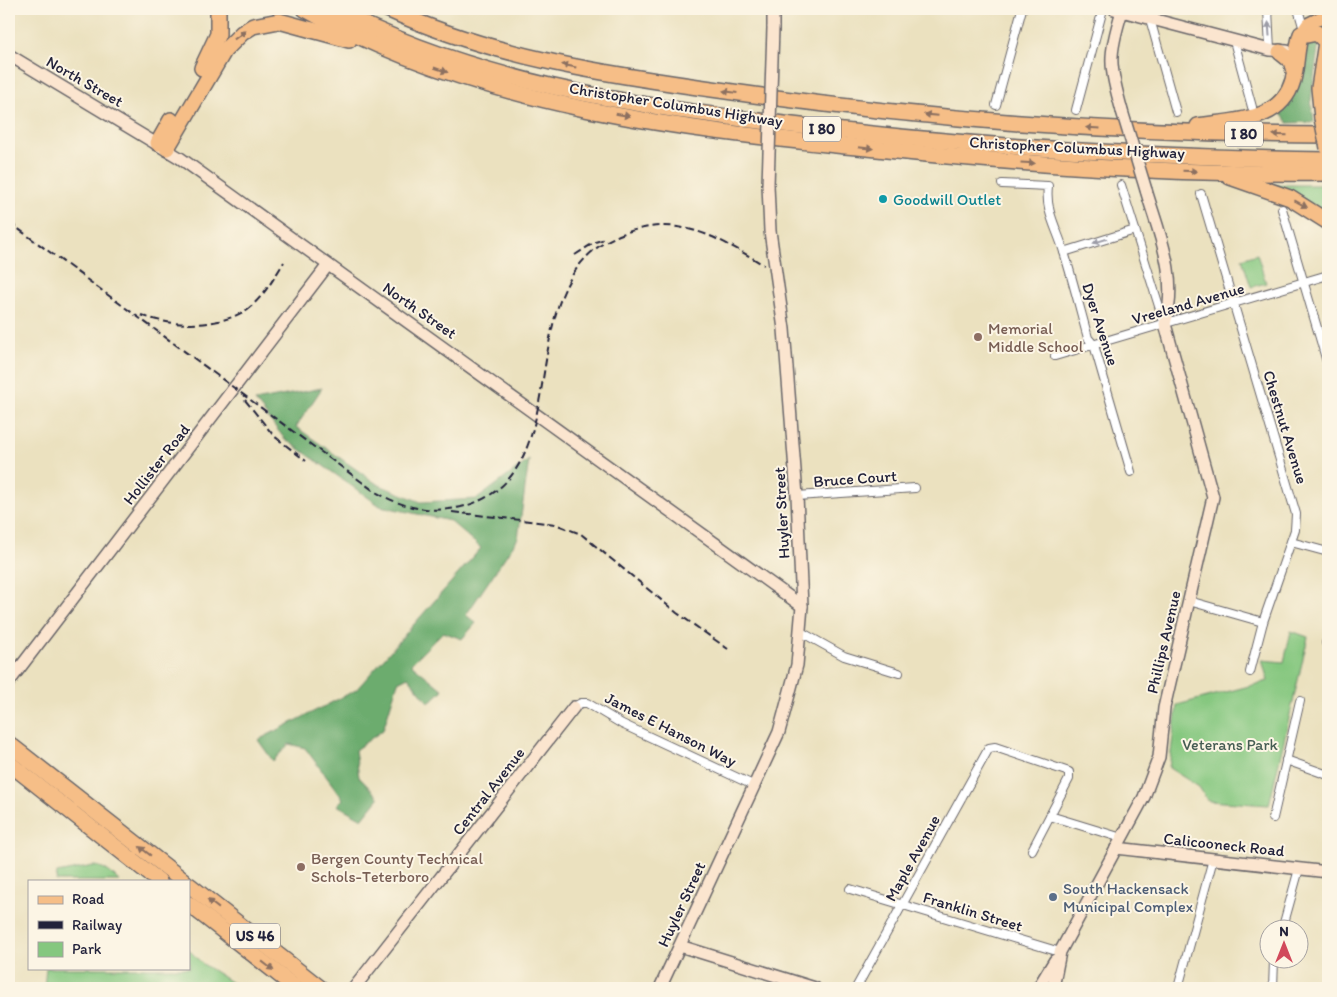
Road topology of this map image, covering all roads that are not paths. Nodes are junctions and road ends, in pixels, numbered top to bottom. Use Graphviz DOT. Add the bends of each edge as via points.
graph roads {
  1 [pos="218,9"];
  2 [pos="305,9"];
  3 [pos="333,9"];
  4 [pos="354,9"];
  5 [pos="387,9"];
  6 [pos="773,9"];
  7 [pos="1022,9"];
  8 [pos="1103,9"];
  9 [pos="1268,9"];
  10 [pos="1298,9"];
  11 [pos="1118,10"];
  12 [pos="1328,14"];
  13 [pos="1150,19"];
  14 [pos="1328,19"];
  15 [pos="1302,36"];
  16 [pos="1234,41"];
  17 [pos="1327,50"];
  18 [pos="1275,51"];
  19 [pos="396,53"];
  20 [pos="9,55"];
  21 [pos="1295,72"];
  22 [pos="996,106"];
  23 [pos="1252,107"];
  24 [pos="1076,110"];
  25 [pos="1176,112"];
  26 [pos="1159,131"];
  27 [pos="1328,135"];
  28 [pos="162,146"];
  29 [pos="1328,149"];
  30 [pos="1328,160"];
  31 [pos="1214,172"];
  32 [pos="1328,173"];
  33 [pos="1002,184"];
  34 [pos="1121,186"];
  35 [pos="1201,194"];
  36 [pos="1282,209"];
  37 [pos="1328,222"];
  38 [pos="1135,230"];
  39 [pos="1064,252"];
  40 [pos="1168,263"];
  41 [pos="328,265"];
  42 [pos="1328,275"];
  43 [pos="1305,282"];
  44 [pos="1152,283"];
  45 [pos="1234,303"];
  46 [pos="1165,324"];
  47 [pos="1094,344"];
  48 [pos="1055,356"];
  49 [pos="1328,365"];
  50 [pos="1131,472"];
  51 [pos="914,488"];
  52 [pos="797,496"];
  53 [pos="1291,542"];
  54 [pos="1328,552"];
  55 [pos="1189,601"];
  56 [pos="802,606"];
  57 [pos="1263,622"];
  58 [pos="801,632"];
  59 [pos="1250,672"];
  60 [pos="898,673"];
  61 [pos="9,682"];
  62 [pos="1300,701"];
  63 [pos="574,708"];
  64 [pos="9,744"];
  65 [pos="9,754"];
  66 [pos="1286,760"];
  67 [pos="9,763"];
  68 [pos="1328,775"];
  69 [pos="755,786"];
  70 [pos="63,788"];
  71 [pos="1050,816"];
  72 [pos="1273,818"];
  73 [pos="1122,838"];
  74 [pos="1116,848"];
  75 [pos="1032,850"];
  76 [pos="1213,859"];
  77 [pos="1300,869"];
  78 [pos="1327,869"];
  79 [pos="159,880"];
  80 [pos="183,880"];
  81 [pos="190,886"];
  82 [pos="850,889"];
  83 [pos="902,904"];
  84 [pos="190,905"];
  85 [pos="1285,920"];
  86 [pos="680,946"];
  87 [pos="1060,952"];
  88 [pos="1274,970"];
  89 [pos="296,988"];
  90 [pos="320,988"];
  91 [pos="354,988"];
  92 [pos="660,988"];
  93 [pos="815,988"];
  94 [pos="856,988"];
  95 [pos="1038,988"];
  96 [pos="1052,988"];
  97 [pos="1178,988"];
  98 [pos="1273,988"];
  1 -- 28 [label="highway" via="220,23 215,44"];
  2 -- 19 [label="highway, Christopher Columbus Highway / I 80"];
  3 -- 30 [label="highway, Christopher Columbus Highway / I 80" via="406,43 490,72 577,93 681,110 831,130 1026,148"];
  4 -- 29 [label="highway, Christopher Columbus Highway / I 80" via="425,40 517,70 700,103 840,121 1000,136 1205,148"];
  26 -- 5 [label="highway, Christopher Columbus Highway / I 80, one-way" via="921,114 770,98 623,76 506,51"];
  6 -- 52 [label="street, Huyler Street, bridge" via="768,185 770,230 784,329"];
  7 -- 22 [label="street"];
  8 -- 24 [label="street"];
  18 -- 9 [label="street, one-way"];
  10 -- 15 [label="street"];
  11 -- 13 [label="street"];
  11 -- 40 [label="street, Phillips Avenue, bridge" via="1111,56 1115,85"];
  12 -- 15 [label="main road" via="1320,16"];
  13 -- 16 [label="street"];
  13 -- 25 [label="street"];
  14 -- 15 [label="street"];
  15 -- 17 [label="highway" via="1314,32 1323,36"];
  15 -- 18 [label="street"];
  15 -- 21 [label="highway"];
  16 -- 18 [label="street"];
  16 -- 23 [label="street"];
  17 -- 29 [label="highway, bridge" via="1320,88"];
  18 -- 21 [label="highway" via="1292,61"];
  28 -- 19 [label="highway, one-way" via="224,51 237,36 253,26 279,21"];
  19 -- 31 [label="highway, Christopher Columbus Highway / I 80, one-way" via="468,79 543,100 728,132 983,160"];
  20 -- 28 [label="street, North Street"];
  21 -- 26 [label="highway" via="1280,105 1258,117"];
  27 -- 26 [label="highway, Christopher Columbus Highway / I 80, one-way"];
  28 -- 41 [label="street, North Street"];
  31 -- 32 [label="highway, Christopher Columbus Highway / I 80"];
  31 -- 37 [label="highway, one-way" via="1290,198"];
  33 -- 39 [label="street, Dyer Avenue" via="1048,186 1047,207"];
  34 -- 38 [label="street, Phillips Avenue"];
  35 -- 45 [label="street, Chestnut Avenue"];
  36 -- 43 [label="street"];
  38 -- 39 [label="street, one-way"];
  38 -- 44 [label="street, Phillips Avenue"];
  39 -- 47 [label="street, Dyer Avenue" via="1088,338"];
  40 -- 44 [label="street" via="1165,278 1161,283"];
  40 -- 46 [label="street, Phillips Avenue" via="1171,299"];
  41 -- 56 [label="street, North Street"];
  41 -- 61 [label="street, Hollister Road"];
  42 -- 43 [label="street, Vreeland Avenue"];
  43 -- 45 [label="street, Vreeland Avenue"];
  43 -- 49 [label="street"];
  44 -- 46 [label="street, Phillips Avenue"];
  45 -- 46 [label="street, Vreeland Avenue"];
  45 -- 53 [label="street, Chestnut Avenue" via="1295,505 1296,523"];
  46 -- 47 [label="street, Vreeland Avenue"];
  46 -- 55 [label="street, Phillips Avenue" via="1212,489"];
  47 -- 48 [label="street, Vreeland Avenue"];
  47 -- 50 [label="street, Dyer Avenue"];
  51 -- 52 [label="street, Bruce Court"];
  52 -- 56 [label="street, Huyler Street"];
  53 -- 54 [label="street"];
  53 -- 57 [label="street, Chestnut Avenue"];
  55 -- 57 [label="street"];
  55 -- 73 [label="street, Phillips Avenue" via="1164,708 1156,770"];
  56 -- 58 [label="street, Huyler Street"];
  57 -- 59 [label="street, Chestnut Avenue"];
  58 -- 60 [label="street" via="844,656"];
  58 -- 69 [label="street, Huyler Street" via="786,712"];
  62 -- 66 [label="street"];
  63 -- 69 [label="street, James E Hanson Way" via="581,702 587,703 609,718"];
  63 -- 91 [label="street, Central Avenue"];
  64 -- 70 [label="highway"];
  65 -- 70 [label="highway" via="41,779"];
  66 -- 68 [label="street"];
  66 -- 72 [label="street"];
  67 -- 79 [label="highway"];
  69 -- 86 [label="street, Huyler Street"];
  80 -- 70 [label="highway, one-way"];
  71 -- 73 [label="street"];
  71 -- 75 [label="street"];
  71 -- 83 [label="street, Maple Avenue" via="1069,780 1066,770 995,747 987,750"];
  73 -- 74 [label="street, Phillips Avenue"];
  74 -- 76 [label="street, Calicooneck Road"];
  74 -- 87 [label="street, Phillips Avenue"];
  76 -- 77 [label="street, Calicooneck Road"];
  76 -- 97 [label="street"];
  77 -- 78 [label="street, Calicooneck Road"];
  77 -- 85 [label="street"];
  90 -- 81 [label="highway, US 46, one-way"];
  82 -- 83 [label="street, Franklin Street"];
  83 -- 87 [label="street, Franklin Street"];
  83 -- 94 [label="street, Maple Avenue"];
  84 -- 89 [label="highway, US 46, one-way"];
  86 -- 92 [label="street, Huyler Street"];
  86 -- 93 [label="street"];
  87 -- 95 [label="street, Phillips Avenue"];
  87 -- 96 [label="street, Phillips Avenue"];
  88 -- 98 [label="street"];
}
